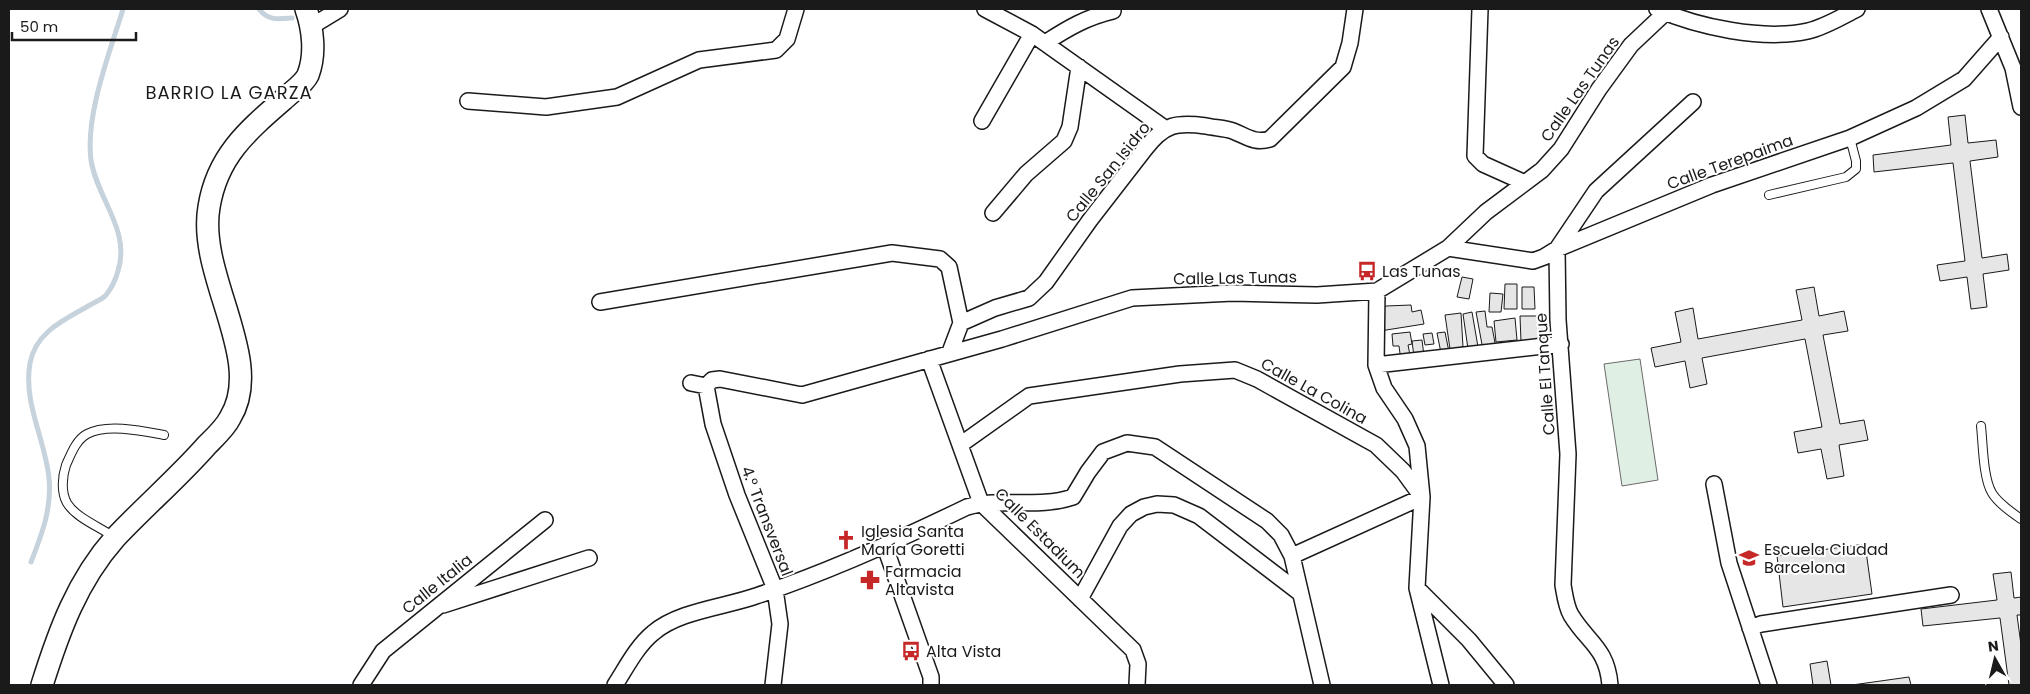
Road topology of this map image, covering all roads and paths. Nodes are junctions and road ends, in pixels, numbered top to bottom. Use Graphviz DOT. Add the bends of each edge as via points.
graph roads {
  1 [pos="340,9"];
  2 [pos="796,9"];
  3 [pos="985,9"];
  4 [pos="1355,9"];
  5 [pos="1480,9"];
  6 [pos="1857,9"];
  7 [pos="1989,9"];
  8 [pos="1113,11"];
  9 [pos="1660,11"];
  10 [pos="309,17"];
  11 [pos="1032,34"];
  12 [pos="2001,37"];
  13 [pos="1045,43"];
  14 [pos="1079,67"];
  15 [pos="468,101"];
  16 [pos="1693,102"];
  17 [pos="2021,107"];
  18 [pos="982,121"];
  19 [pos="1166,129"];
  20 [pos="1850,138"];
  21 [pos="1523,182"];
  22 [pos="1769,195"];
  23 [pos="993,213"];
  24 [pos="1448,248"];
  25 [pos="1557,249"];
  26 [pos="1377,290"];
  27 [pos="600,302"];
  28 [pos="962,323"];
  29 [pos="1561,344"];
  30 [pos="950,352"];
  31 [pos="929,359"];
  32 [pos="1376,365"];
  33 [pos="699,384"];
  34 [pos="1981,426"];
  35 [pos="164,435"];
  36 [pos="960,445"];
  37 [pos="1714,484"];
  38 [pos="1422,497"];
  39 [pos="981,503"];
  40 [pos="2021,519"];
  41 [pos="545,520"];
  42 [pos="116,538"];
  43 [pos="885,547"];
  44 [pos="1292,556"];
  45 [pos="589,558"];
  46 [pos="1418,588"];
  47 [pos="775,589"];
  48 [pos="1300,592"];
  49 [pos="1952,596"];
  50 [pos="1080,599"];
  51 [pos="432,609"];
  52 [pos="1750,628"];
  53 [pos="42,685"];
  54 [pos="361,685"];
  55 [pos="615,685"];
  56 [pos="773,685"];
  57 [pos="931,685"];
  58 [pos="1137,685"];
  59 [pos="1322,685"];
  60 [pos="1441,685"];
  61 [pos="1506,685"];
  62 [pos="1610,685"];
  63 [pos="1769,685"];
  1 -- 10 [label="street"];
  2 -- 15 [label="street" via="787,39 776,50 699,60 617,97 546,107"];
  3 -- 11 [label="street"];
  4 -- 19 [label="street, Calle San Isidro" via="1343,67 1270,140 1254,141 1230,130 1182,123"];
  5 -- 21 [label="street" via="1475,156 1483,164"];
  6 -- 9 [label="street" via="1820,28 1775,34 1747,33"];
  7 -- 12 [label="street"];
  8 -- 13 [label="street" via="1090,16"];
  9 -- 21 [label="street, Calle Las Tunas" via="1599,88 1552,160"];
  10 -- 42 [label="main road" via="312,48 307,76 244,133 229,152 208,208 208,245 240,361 242,382 238,401 230,419 202,452"];
  11 -- 13 [label="street"];
  11 -- 18 [label="street"];
  12 -- 17 [label="street" via="2013,68"];
  12 -- 20 [label="street, Calle Terepaima" via="1964,78 1916,108"];
  13 -- 14 [label="street"];
  14 -- 19 [label="street"];
  14 -- 23 [label="street" via="1070,127 1064,141 1026,174"];
  16 -- 25 [label="street" via="1596,191"];
  19 -- 28 [label="street, Calle San Isidro" via="1150,143 1046,282 1029,298 995,308"];
  20 -- 22 [label="lane" via="1856,169 1846,177"];
  20 -- 25 [label="street, Calle Terepaima" via="1712,185"];
  21 -- 24 [label="street, Calle Las Tunas"];
  24 -- 25 [label="street, Calle Terepaima" via="1533,261"];
  24 -- 26 [label="street, Calle Las Tunas"];
  25 -- 29 [label="street, Calle El Tanque"];
  26 -- 30 [label="street, Calle Las Tunas" via="1317,295 1233,293 1132,298"];
  26 -- 32 [label="street"];
  27 -- 28 [label="street" via="892,253 940,258 949,267"];
  28 -- 30 [label="street"];
  29 -- 32 [label="street"];
  29 -- 62 [label="street, Calle El Tanque" via="1568,454 1563,585 1572,616 1604,658"];
  30 -- 31 [label="street, Calle Las Tunas"];
  31 -- 33 [label="street, Calle Las Tunas" via="802,395 720,380"];
  31 -- 36 [label="street, Calle Estadium"];
  32 -- 38 [label="street" via="1384,388 1405,419 1417,446"];
  33 -- 47 [label="street, 4.° Transversal"];
  34 -- 40 [label="lane" via="1992,493"];
  35 -- 42 [label="lane" via="130,429 103,430 88,433 72,452 63,479 67,503"];
  36 -- 38 [label="street, Calle La Colina" via="1029,396 1180,374 1235,370 1376,445"];
  36 -- 39 [label="street, Calle Estadium"];
  37 -- 52 [label="street" via="1729,563"];
  38 -- 44 [label="street"];
  38 -- 46 [label="street"];
  39 -- 43 [label="street"];
  39 -- 44 [label="street" via="1055,503 1073,497 1103,452 1127,443 1155,446 1267,521 1281,535"];
  39 -- 50 [label="street, Calle Estadium"];
  41 -- 51 [label="street, Calle Italia"];
  42 -- 53 [label="main road" via="88,572 72,600"];
  43 -- 47 [label="street"];
  43 -- 57 [label="street"];
  44 -- 48 [label="street"];
  45 -- 51 [label="street"];
  46 -- 60 [label="street"];
  46 -- 61 [label="street" via="1470,640"];
  47 -- 55 [label="street" via="676,619 653,632"];
  47 -- 56 [label="street, 4.° Transversal" via="780,624"];
  48 -- 50 [label="street" via="1199,516 1174,505 1157,504 1138,511 1120,526"];
  48 -- 59 [label="street"];
  49 -- 52 [label="street"];
  50 -- 58 [label="street, Calle Estadium" via="1133,650 1138,664"];
  51 -- 54 [label="street, Calle Italia" via="383,651"];
  52 -- 63 [label="street"];
}
